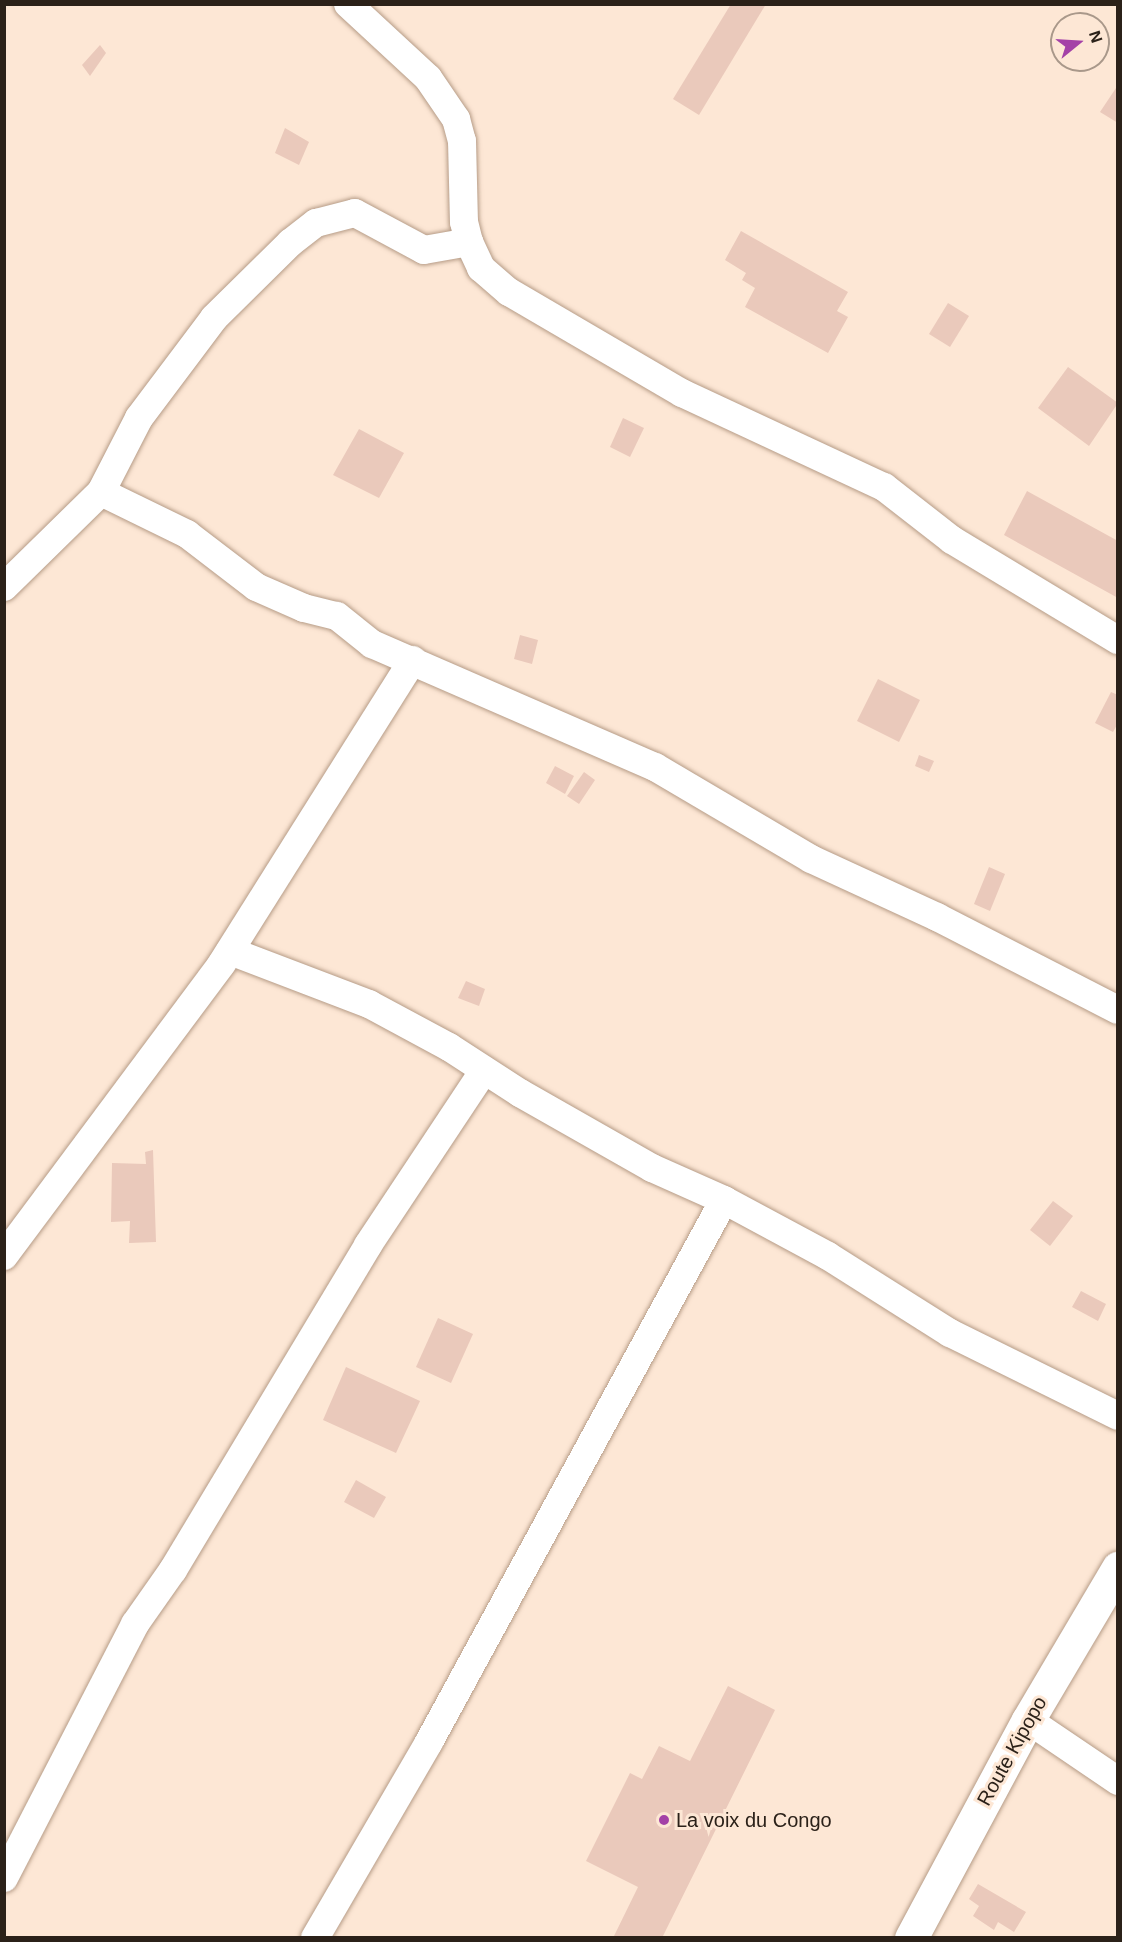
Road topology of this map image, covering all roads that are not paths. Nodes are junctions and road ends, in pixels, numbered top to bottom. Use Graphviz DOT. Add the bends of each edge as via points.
graph roads {
  1 [pos="348,4"];
  2 [pos="469,242"];
  3 [pos="101,492"];
  4 [pos="4,587"];
  5 [pos="1118,640"];
  6 [pos="413,660"];
  7 [pos="230,951"];
  8 [pos="1118,1010"];
  9 [pos="483,1072"];
  10 [pos="724,1200"];
  11 [pos="4,1256"];
  12 [pos="1118,1416"];
  13 [pos="1118,1568"];
  14 [pos="1028,1720"];
  15 [pos="1118,1781"];
  16 [pos="4,1878"];
  17 [pos="315,1938"];
  18 [pos="911,1938"];
  1 -- 2 [label="street" via="428,78 456,119 462,141 464,222"];
  2 -- 3 [label="street" via="424,250 354,213 316,223 290,243 214,318 151,399"];
  2 -- 5 [label="street" via="481,268 509,292 682,393 884,487 952,540"];
  3 -- 4 [label="street"];
  3 -- 6 [label="street" via="187,534 256,587 304,608 337,616 372,644"];
  6 -- 7 [label="street"];
  6 -- 8 [label="street" via="509,706 655,767 811,859 946,922"];
  7 -- 9 [label="street" via="369,1004 450,1047"];
  7 -- 11 [label="street"];
  9 -- 10 [label="street" via="652,1168"];
  9 -- 16 [label="street" via="368,1245 173,1570 135,1624"];
  10 -- 12 [label="street" via="828,1256 950,1332"];
  10 -- 17 [label="street" via="429,1742"];
  13 -- 14 [label="main road, Route Kipopo"];
  14 -- 15 [label="street"];
  14 -- 18 [label="main road, Route Kipopo"];
}
